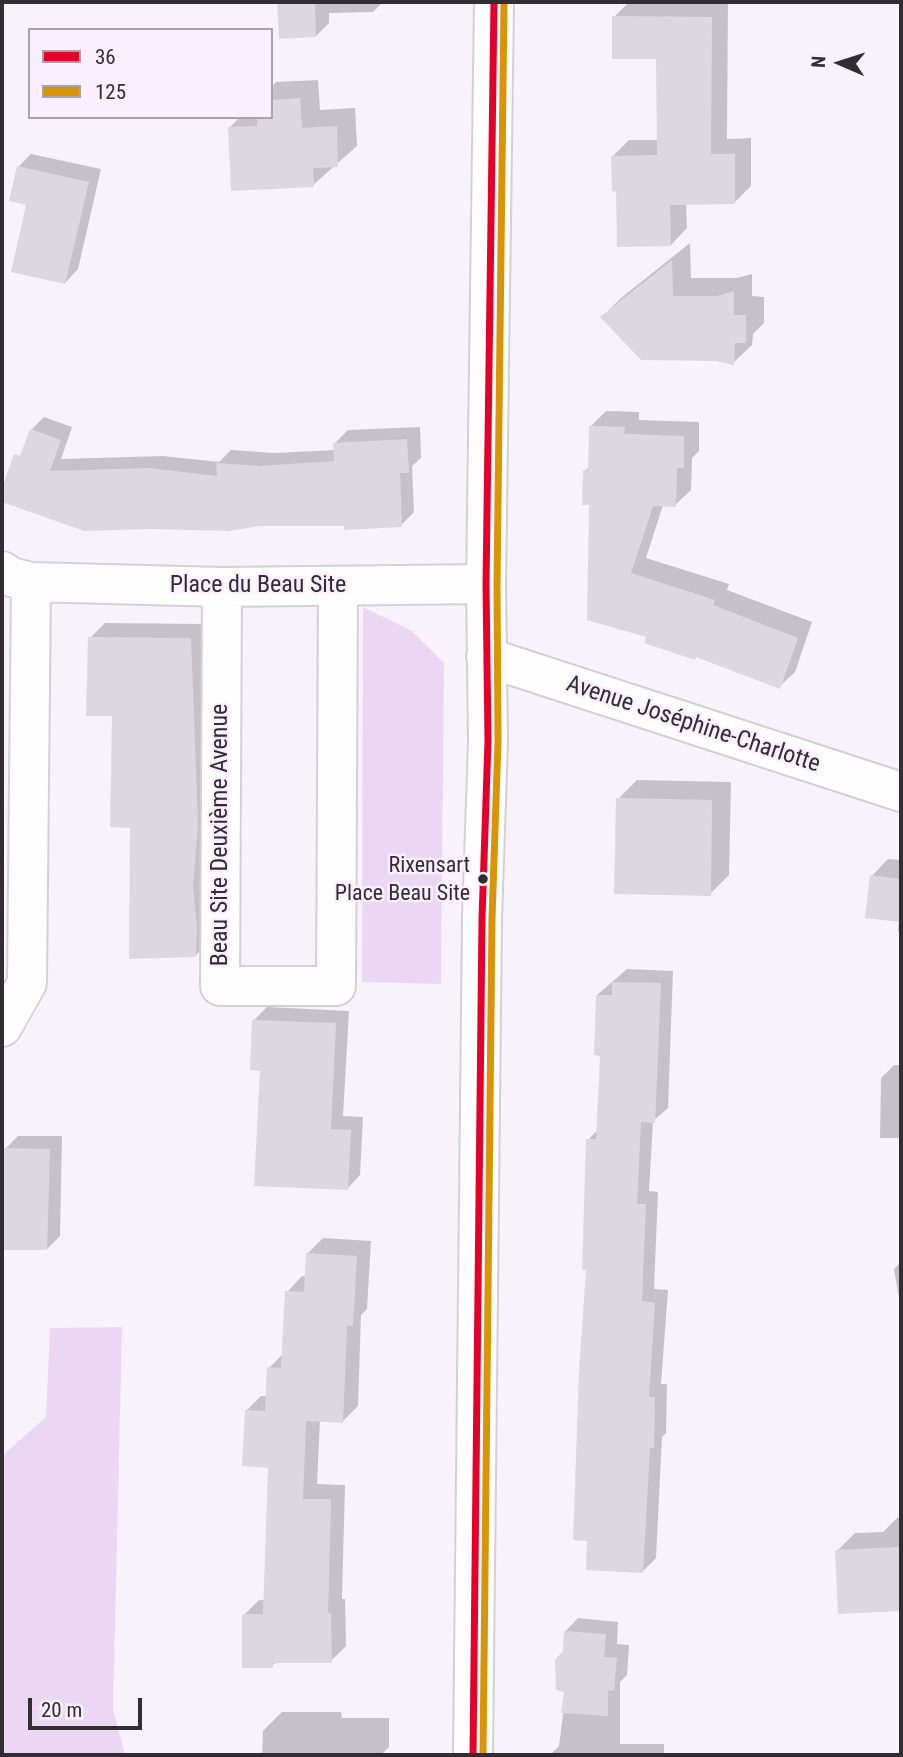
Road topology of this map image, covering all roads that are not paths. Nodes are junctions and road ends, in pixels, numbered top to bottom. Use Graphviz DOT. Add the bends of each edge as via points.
graph roads {
  1 [pos="494,2"];
  2 [pos="16,577"];
  3 [pos="486,584"];
  4 [pos="338,586"];
  5 [pos="222,587"];
  6 [pos="486,657"];
  7 [pos="901,792"];
  8 [pos="2,1027"];
  9 [pos="473,1755"];
  1 -- 3 [label="street"];
  2 -- 5 [label="street, Place du Beau Site"];
  2 -- 8 [label="street" via="27,983"];
  3 -- 4 [label="street, Place du Beau Site"];
  3 -- 6 [label="street"];
  4 -- 5 [label="street, Place du Beau Site"];
  4 -- 5 [label="street, Beau Site Deuxième Avenue" via="336,986 220,986"];
  6 -- 7 [label="street, Avenue Joséphine-Charlotte"];
  6 -- 9 [label="street"];
}
